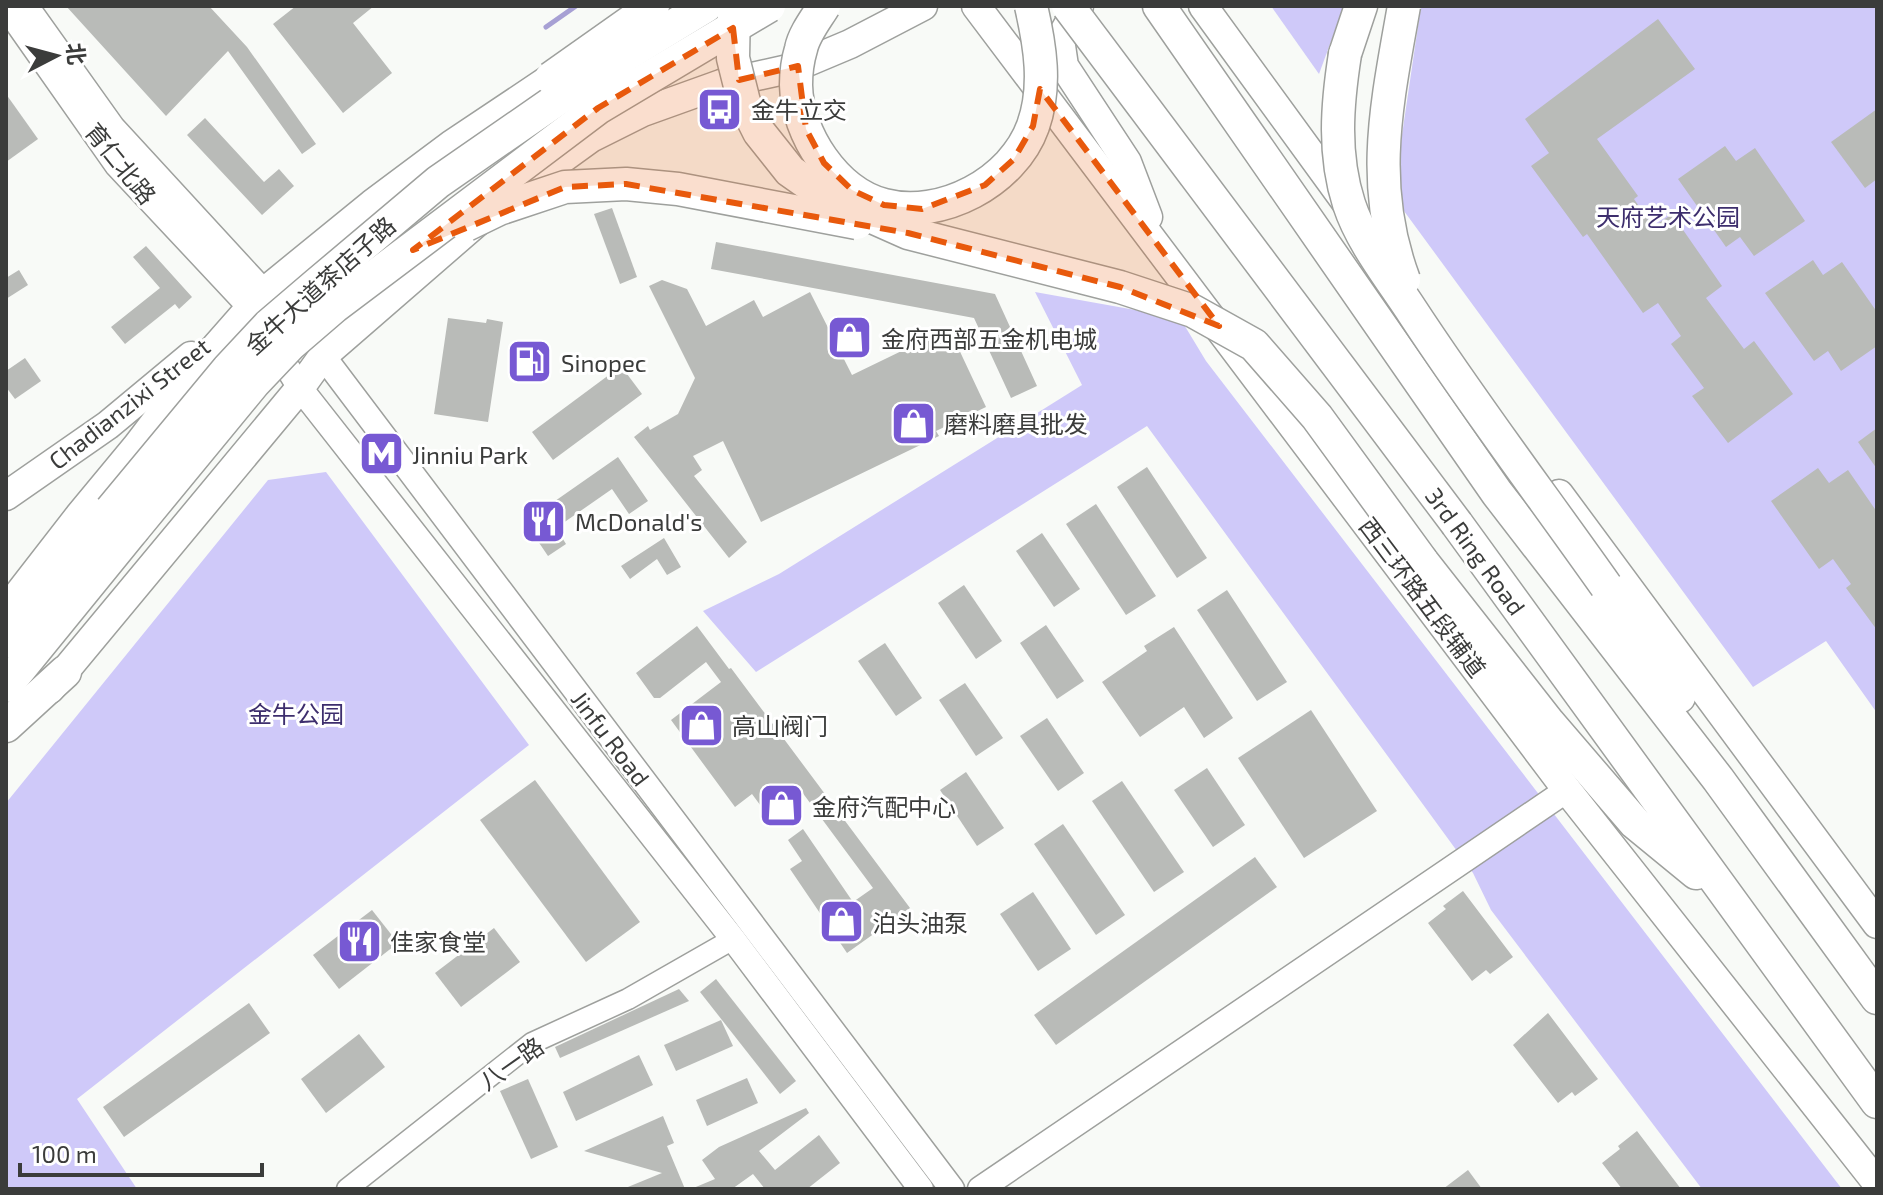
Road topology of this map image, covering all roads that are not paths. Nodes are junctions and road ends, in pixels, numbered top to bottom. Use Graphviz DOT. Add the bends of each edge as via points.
graph roads {
  1 [pos="26,6"];
  2 [pos="664,6"];
  3 [pos="706,6"];
  4 [pos="734,6"];
  5 [pos="769,6"];
  6 [pos="824,6"];
  7 [pos="923,6"];
  8 [pos="976,6"];
  9 [pos="1031,6"];
  10 [pos="1068,6"];
  11 [pos="1079,6"];
  12 [pos="1159,6"];
  13 [pos="1182,6"];
  14 [pos="1203,6"];
  15 [pos="1361,6"];
  16 [pos="1404,6"];
  17 [pos="6,7"];
  18 [pos="643,11"];
  19 [pos="1234,51"];
  20 [pos="438,182"];
  21 [pos="908,233"];
  22 [pos="1159,245"];
  23 [pos="413,250"];
  24 [pos="257,300"];
  25 [pos="1427,334"];
  26 [pos="323,356"];
  27 [pos="300,388"];
  28 [pos="6,496"];
  29 [pos="122,520"];
  30 [pos="6,610"];
  31 [pos="6,642"];
  32 [pos="65,672"];
  33 [pos="6,686"];
  34 [pos="6,726"];
  35 [pos="6,741"];
  36 [pos="1718,779"];
  37 [pos="1567,790"];
  38 [pos="1731,902"];
  39 [pos="1877,924"];
  40 [pos="733,939"];
  41 [pos="1877,998"];
  42 [pos="1877,1102"];
  43 [pos="1877,1183"];
  44 [pos="347,1189"];
  45 [pos="921,1189"];
  46 [pos="952,1189"];
  47 [pos="980,1189"];
  1 -- 24 [label="street" via="113,128"];
  2 -- 24 [label="main road" via="451,145"];
  3 -- 20 [label="highway, 金牛大道茶店子路, bridge" via="588,78"];
  4 -- 21 [label="highway, bridge" via="733,58 744,102 759,132 790,171 827,197"];
  5 -- 23 [label="highway, 金牛大道茶店子路, bridge" via="598,108"];
  6 -- 9 [label="highway, bridge" via="801,45 796,85 806,129 824,163 852,190 884,205 922,209 955,201 985,185 1014,159 1033,126 1041,81 1040,42"];
  7 -- 26 [label="main road" via="793,68 721,84 643,112 591,138 490,211"];
  8 -- 22 [label="main road, 西三环路五段辅道"];
  10 -- 38 [label="highway, 3rd Ring Road, bridge" via="1457,524"];
  11 -- 22 [label="main road" via="1060,39 1064,66 1127,162"];
  12 -- 36 [label="highway" via="1497,493"];
  13 -- 19 [label="main road"];
  14 -- 19 [label="main road"];
  15 -- 25 [label="highway, bridge" via="1345,54 1337,110 1339,162 1350,206 1371,248"];
  16 -- 25 [label="highway, bridge" via="1381,170 1387,222 1402,277"];
  17 -- 24 [label="street, 育仁北路" via="117,165"];
  18 -- 20 [label="highway, bridge" via="490,120"];
  19 -- 39 [label="main road"];
  20 -- 29 [label="highway, 金牛大道茶店子路, bridge" via="269,325 228,369"];
  21 -- 23 [label="highway, bridge" via="626,184 565,187 499,209"];
  21 -- 38 [label="highway, bridge" via="1120,287 1193,311 1254,345 1317,417 1549,723 1635,823"];
  22 -- 37 [label="main road, 西三环路五段辅道"];
  23 -- 29 [label="highway, 金牛大道茶店子路, bridge" via="291,344"];
  24 -- 26 [label="main road, Jinfu Road"];
  24 -- 27 [label="street, Jinfu Road"];
  24 -- 28 [label="main road, Chadianzixi Street" via="108,425"];
  24 -- 30 [label="main road" via="191,375"];
  25 -- 36 [label="highway, bridge" via="1606,586 1693,719"];
  26 -- 27 [label="main road"];
  26 -- 46 [label="street, Jinfu Road"];
  27 -- 32 [label="main road"];
  27 -- 40 [label="street, Jinfu Road"];
  29 -- 31 [label="highway, 金牛大道茶店子路"];
  29 -- 33 [label="highway"];
  32 -- 34 [label="highway"];
  32 -- 35 [label="main road"];
  36 -- 41 [label="highway"];
  37 -- 43 [label="main road, 西三环路五段辅道"];
  37 -- 47 [label="street"];
  38 -- 42 [label="highway, 3rd Ring Road"];
  40 -- 44 [label="street, 八一路" via="628,999 532,1043"];
  40 -- 45 [label="street, Jinfu Road"];
}
